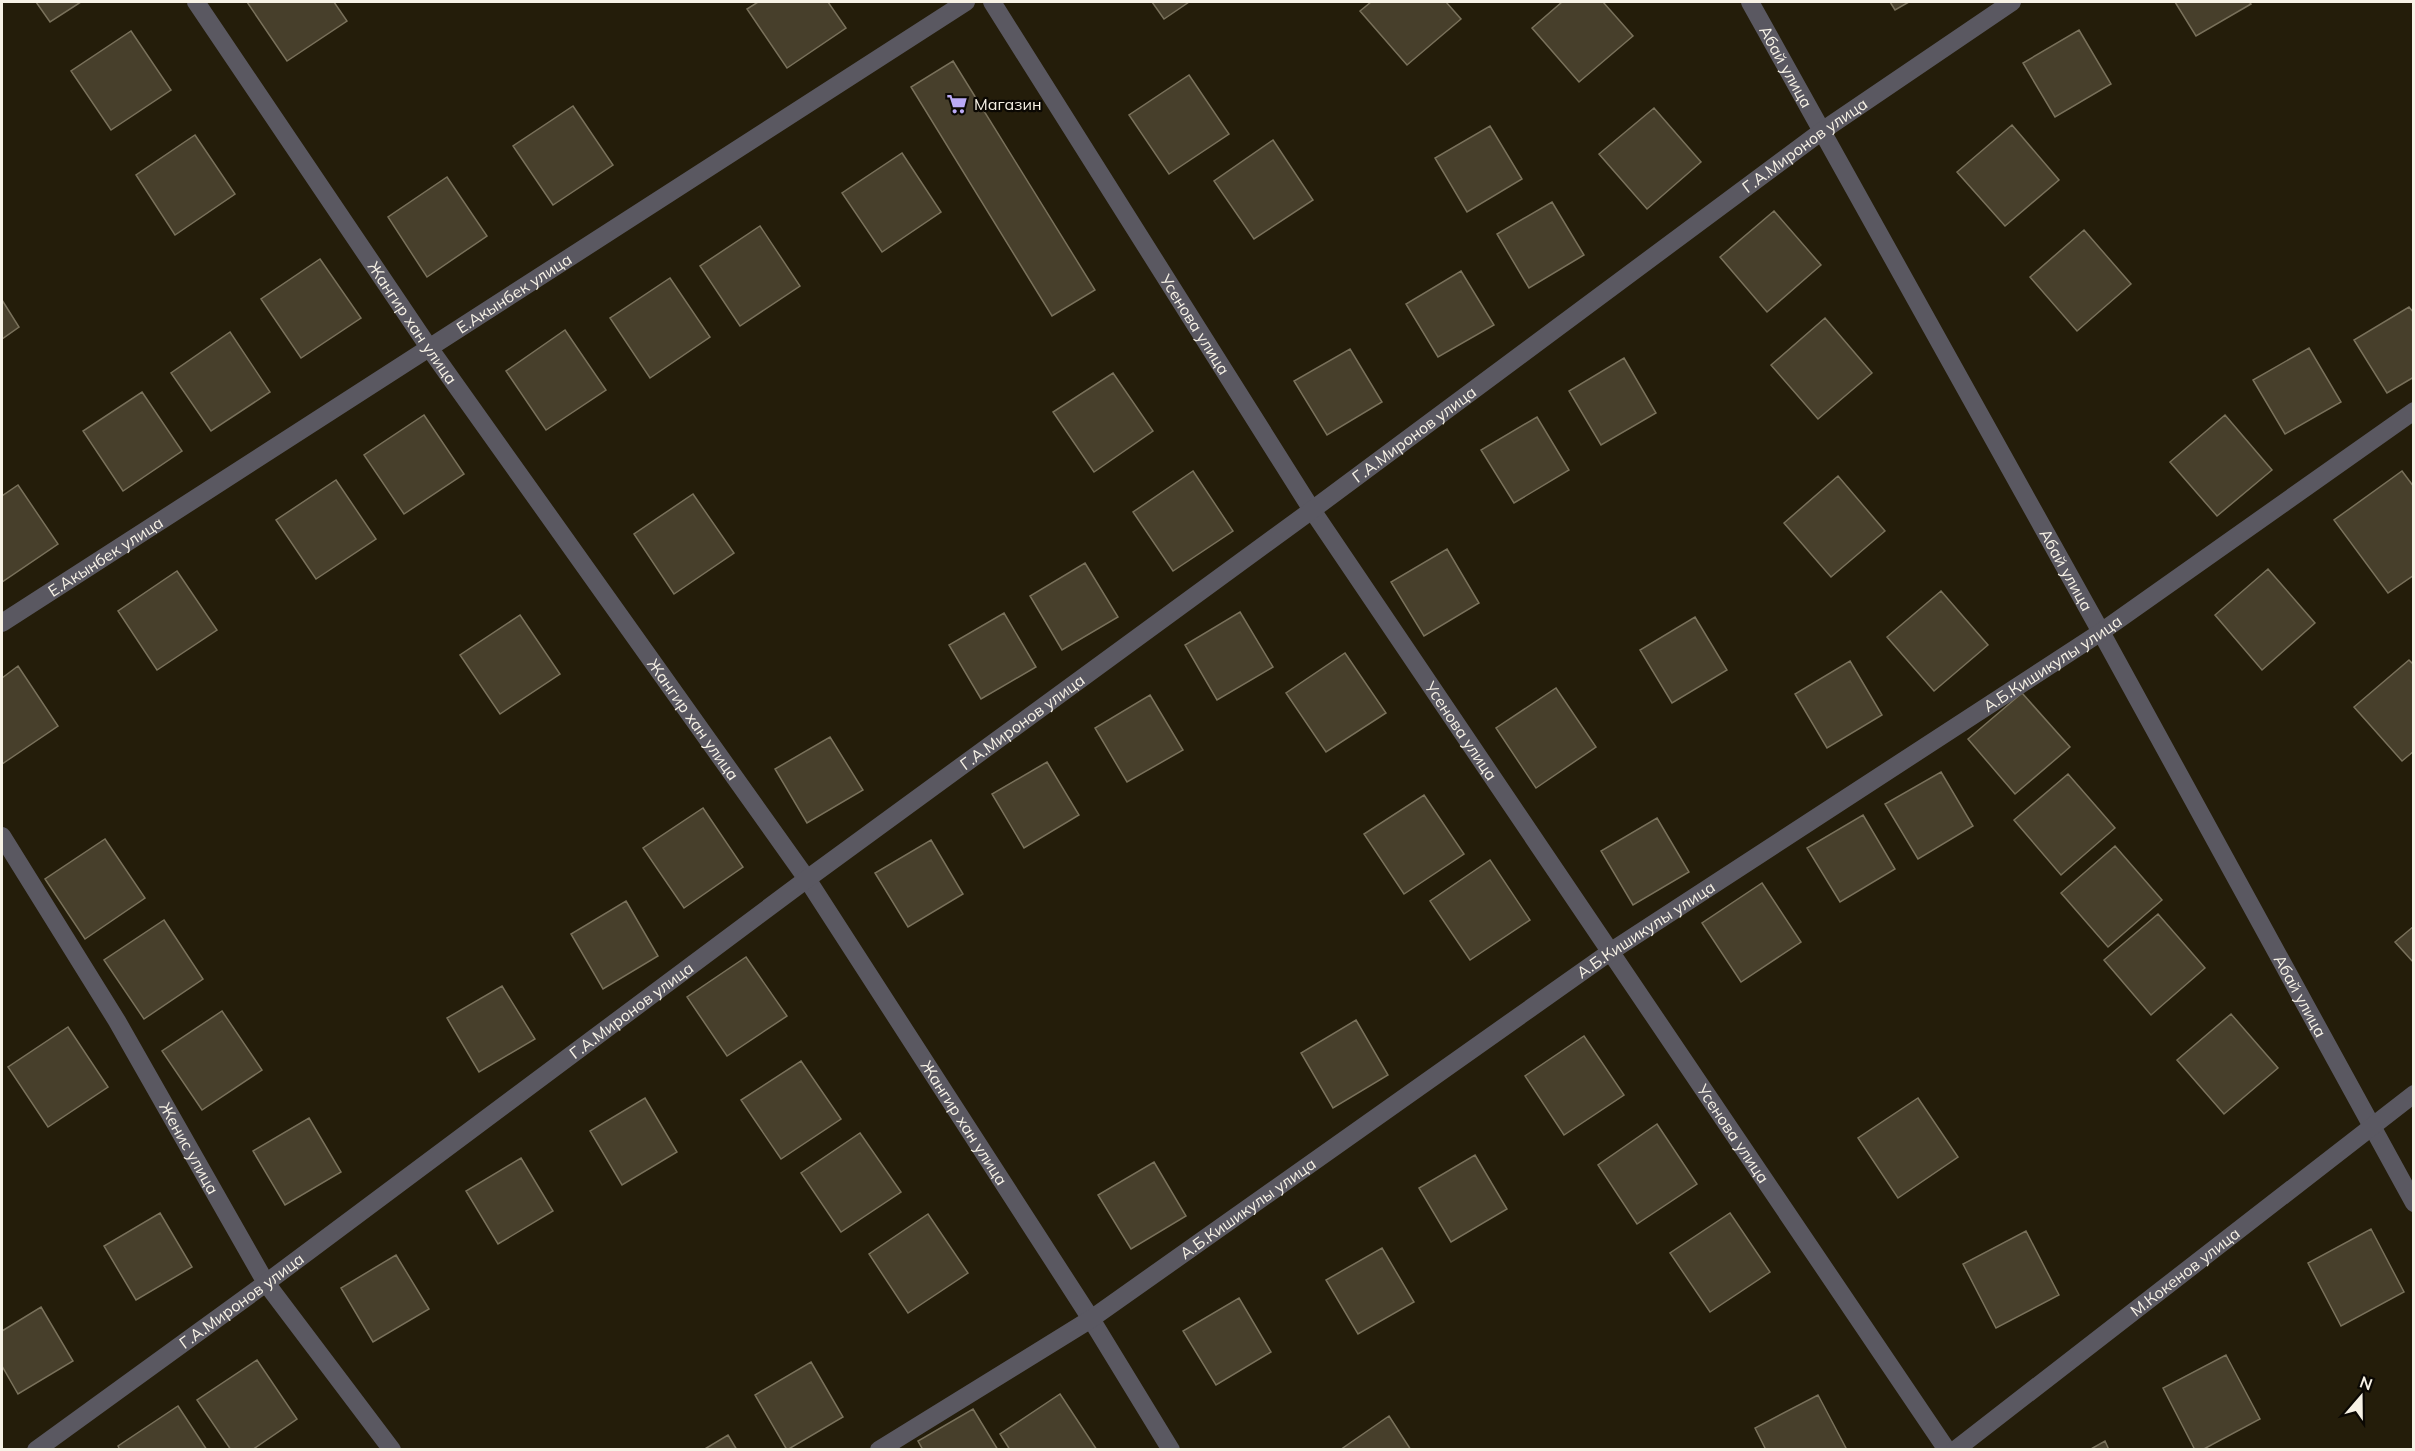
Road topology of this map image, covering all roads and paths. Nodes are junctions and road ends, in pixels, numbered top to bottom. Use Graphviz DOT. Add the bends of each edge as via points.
graph roads {
  1 [pos="196,2"];
  2 [pos="966,2"];
  3 [pos="992,2"];
  4 [pos="1750,2"];
  5 [pos="2012,2"];
  6 [pos="1822,131"];
  7 [pos="430,349"];
  8 [pos="2414,411"];
  9 [pos="1312,510"];
  10 [pos="2,623"];
  11 [pos="2101,632"];
  12 [pos="2,836"];
  13 [pos="807,879"];
  14 [pos="1610,952"];
  15 [pos="2414,1094"];
  16 [pos="2371,1125"];
  17 [pos="2414,1203"];
  18 [pos="266,1283"];
  19 [pos="1091,1319"];
  20 [pos="36,1449"];
  21 [pos="392,1449"];
  22 [pos="879,1449"];
  23 [pos="1171,1449"];
  24 [pos="1947,1449"];
  25 [pos="1955,1449"];
  1 -- 7 [label="street, Жангир хан улица"];
  2 -- 7 [label="street, Е.Акынбек улица"];
  3 -- 9 [label="street, Усенова улица"];
  4 -- 6 [label="street, Абай улица"];
  5 -- 6 [label="street, Г.А.Миронов улица"];
  6 -- 9 [label="street, Г.А.Миронов улица"];
  6 -- 11 [label="street, Абай улица"];
  7 -- 10 [label="street, Е.Акынбек улица"];
  7 -- 13 [label="street, Жангир хан улица"];
  8 -- 11 [label="street, А.Б.Кишикулы улица"];
  9 -- 13 [label="street, Г.А.Миронов улица"];
  9 -- 14 [label="street, Усенова улица"];
  11 -- 14 [label="street, А.Б.Кишикулы улица"];
  11 -- 16 [label="street, Абай улица"];
  12 -- 18 [label="street, Женис улица" via="117,1021"];
  13 -- 18 [label="street, Г.А.Миронов улица"];
  13 -- 19 [label="street, Жангир хан улица"];
  14 -- 19 [label="street, А.Б.Кишикулы улица"];
  14 -- 24 [label="street, Усенова улица"];
  15 -- 16 [label="street, М.Кокенов улица"];
  16 -- 17 [label="street, Абай улица"];
  16 -- 25 [label="street, М.Кокенов улица"];
  18 -- 20 [label="street, Г.А.Миронов улица"];
  18 -- 21 [label="street, Женис улица"];
  19 -- 22 [label="street, А.Б.Кишикулы улица"];
  19 -- 23 [label="street, Жангир хан улица"];
}
